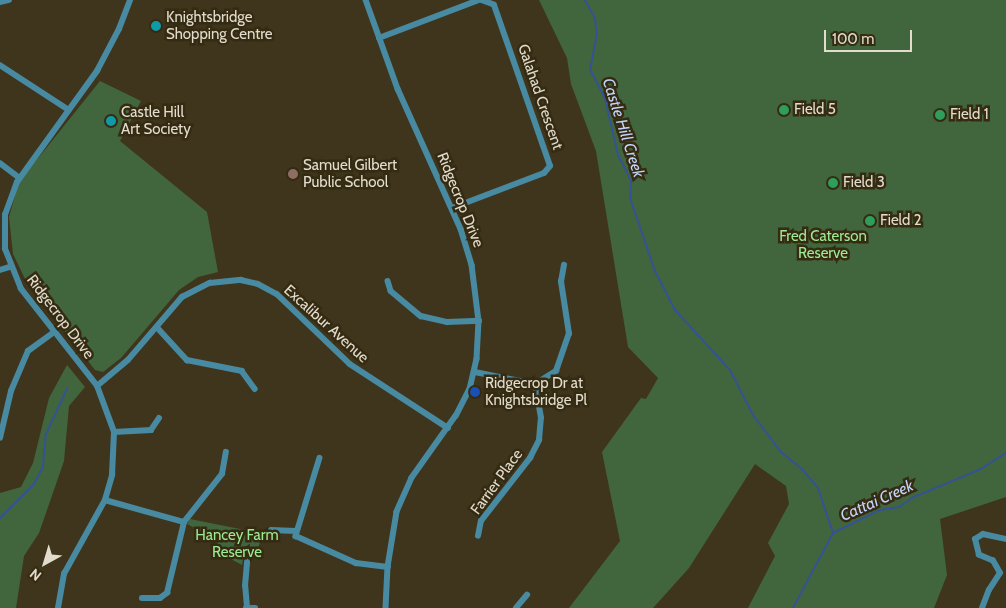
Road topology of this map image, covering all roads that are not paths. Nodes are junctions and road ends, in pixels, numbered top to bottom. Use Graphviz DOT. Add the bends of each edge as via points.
graph roads {
  1 [pos="9,0"];
  2 [pos="130,0"];
  3 [pos="366,0"];
  4 [pos="480,0"];
  5 [pos="0,2"];
  6 [pos="379,38"];
  7 [pos="0,65"];
  8 [pos="68,110"];
  9 [pos="0,163"];
  10 [pos="20,178"];
  11 [pos="452,208"];
  12 [pos="564,265"];
  13 [pos="10,267"];
  14 [pos="0,270"];
  15 [pos="388,280"];
  16 [pos="479,321"];
  17 [pos="158,327"];
  18 [pos="54,332"];
  19 [pos="475,372"];
  20 [pos="535,384"];
  21 [pos="97,386"];
  22 [pos="255,389"];
  23 [pos="159,418"];
  24 [pos="448,428"];
  25 [pos="114,432"];
  26 [pos="0,438"];
  27 [pos="226,452"];
  28 [pos="320,458"];
  29 [pos="105,500"];
  30 [pos="184,522"];
  31 [pos="271,530"];
  32 [pos="296,531"];
  33 [pos="478,536"];
  34 [pos="1006,539"];
  35 [pos="247,562"];
  36 [pos="388,567"];
  37 [pos="1003,572"];
  38 [pos="527,595"];
  39 [pos="142,598"];
  40 [pos="58,608"];
  41 [pos="246,608"];
  42 [pos="256,608"];
  43 [pos="386,608"];
  44 [pos="516,608"];
  45 [pos="982,608"];
  1 -- 5 [label="street"];
  2 -- 8 [label="street, Ridgecrop Drive" via="111,46"];
  3 -- 6 [label="street, Ridgecrop Drive"];
  4 -- 6 [label="street, Galahad Crescent"];
  4 -- 11 [label="street, Galahad Crescent" via="494,5 550,166 544,173"];
  6 -- 11 [label="street, Ridgecrop Drive" via="401,96"];
  7 -- 8 [label="street"];
  8 -- 10 [label="street, Ridgecrop Drive"];
  9 -- 10 [label="street"];
  10 -- 13 [label="street, Ridgecrop Drive" via="5,215 5,249"];
  11 -- 16 [label="street, Ridgecrop Drive" via="472,265"];
  12 -- 20 [label="street" via="561,282 570,334 556,371"];
  13 -- 14 [label="street"];
  13 -- 18 [label="street, Ridgecrop Drive" via="20,289"];
  15 -- 16 [label="street" via="391,291 421,316 447,322"];
  16 -- 19 [label="street, Ridgecrop Drive"];
  17 -- 21 [label="street, Excalibur Avenue" via="128,360"];
  17 -- 22 [label="street" via="187,360 242,371"];
  17 -- 24 [label="street, Excalibur Avenue" via="182,298 195,289 224,280 258,284 277,294 350,364"];
  18 -- 21 [label="street, Ridgecrop Drive"];
  18 -- 26 [label="street" via="28,351 11,391"];
  19 -- 20 [label="street"];
  19 -- 24 [label="street, Ridgecrop Drive" via="463,403"];
  20 -- 33 [label="street, Farrier Place" via="541,418 539,440 530,458 481,521"];
  21 -- 25 [label="street, Ridgecrop Drive"];
  23 -- 25 [label="street" via="151,430"];
  24 -- 36 [label="street, Ridgecrop Drive" via="420,465 404,495 392,532"];
  25 -- 29 [label="street, Ridgecrop Drive" via="112,475"];
  27 -- 30 [label="street" via="222,474"];
  28 -- 32 [label="street"];
  29 -- 30 [label="street"];
  29 -- 40 [label="street, Ridgecrop Drive" via="64,574"];
  30 -- 39 [label="street" via="167,593 160,598"];
  31 -- 32 [label="street"];
  32 -- 36 [label="street" via="299,540 356,563"];
  34 -- 37 [label="street" via="983,534 975,539 979,555 993,561"];
  35 -- 41 [label="street"];
  36 -- 43 [label="street, Ridgecrop Drive"];
  37 -- 45 [label="street" via="988,590"];
  38 -- 44 [label="street"];
  41 -- 42 [label="street"];
}
